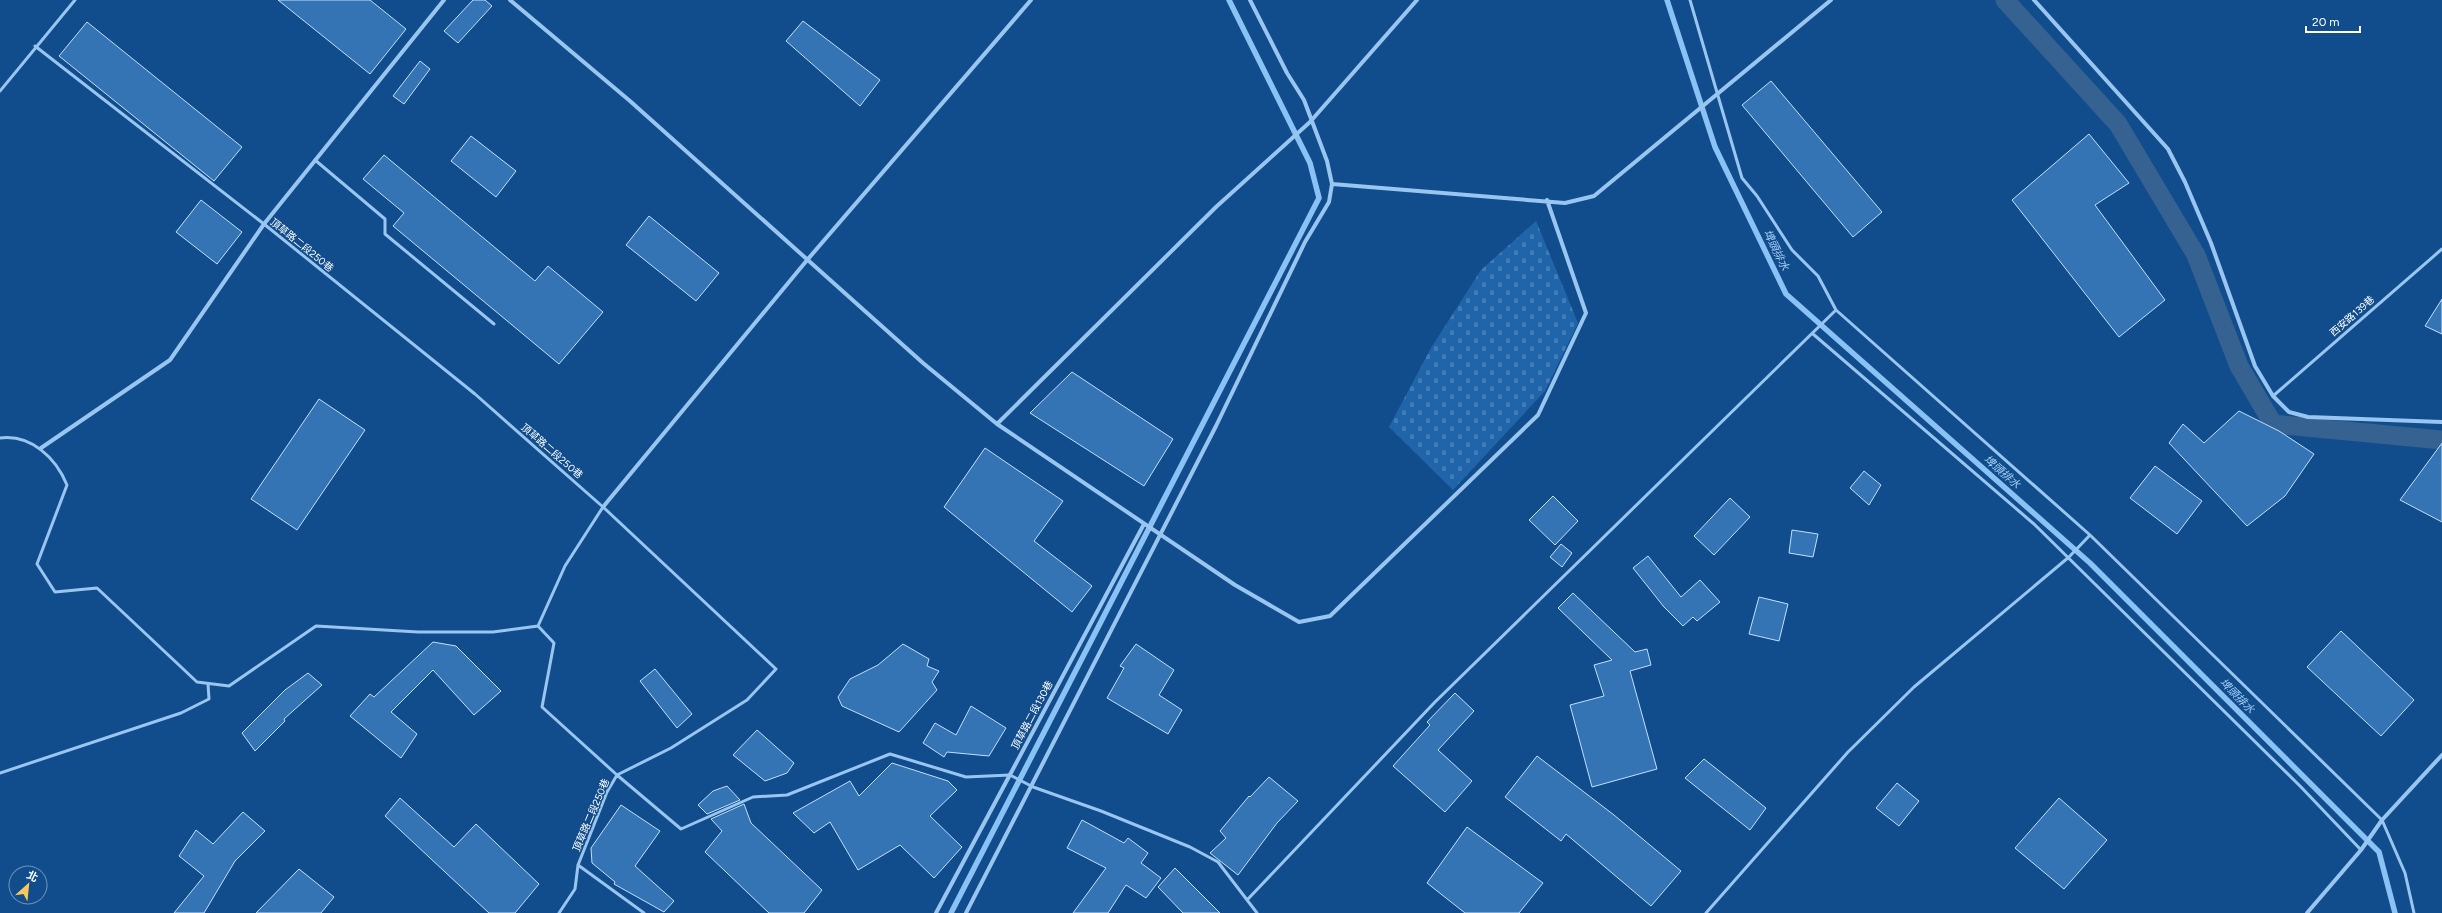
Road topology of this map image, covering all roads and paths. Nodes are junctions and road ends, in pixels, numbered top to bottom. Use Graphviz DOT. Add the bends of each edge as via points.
graph roads {
  1 [pos="75,0"];
  2 [pos="444,0"];
  3 [pos="510,0"];
  4 [pos="1031,0"];
  5 [pos="1250,0"];
  6 [pos="1417,0"];
  7 [pos="1690,0"];
  8 [pos="1831,0"];
  9 [pos="2034,0"];
  10 [pos="35,46"];
  11 [pos="0,91"];
  12 [pos="1718,94"];
  13 [pos="1310,122"];
  14 [pos="315,160"];
  15 [pos="1332,184"];
  16 [pos="1547,200"];
  17 [pos="264,224"];
  18 [pos="2442,249"];
  19 [pos="808,259"];
  20 [pos="1836,310"];
  21 [pos="494,324"];
  22 [pos="1813,334"];
  23 [pos="2273,396"];
  24 [pos="2442,422"];
  25 [pos="997,424"];
  26 [pos="0,438"];
  27 [pos="41,448"];
  28 [pos="603,507"];
  29 [pos="1144,525"];
  30 [pos="1158,533"];
  31 [pos="2090,535"];
  32 [pos="2069,557"];
  33 [pos="538,626"];
  34 [pos="208,684"];
  35 [pos="2442,755"];
  36 [pos="0,773"];
  37 [pos="616,775"];
  38 [pos="1010,775"];
  39 [pos="1033,787"];
  40 [pos="2382,820"];
  41 [pos="2361,850"];
  42 [pos="578,865"];
  43 [pos="1248,898"];
  44 [pos="559,913"];
  45 [pos="644,913"];
  46 [pos="936,913"];
  47 [pos="966,913"];
  48 [pos="1257,913"];
  49 [pos="1706,913"];
  50 [pos="2307,913"];
  51 [pos="2414,913"];
  1 -- 10 [label="lane"];
  2 -- 14 [label="street"];
  3 -- 19 [label="street" via="630,101"];
  4 -- 19 [label="street"];
  5 -- 13 [label="street" via="1287,73 1304,100"];
  6 -- 13 [label="street"];
  7 -- 12 [label="lane"];
  8 -- 12 [label="street"];
  9 -- 23 [label="street" via="2168,149 2186,182 2211,243 2255,366"];
  10 -- 11 [label="lane"];
  10 -- 17 [label="lane, 頂草路二段250巷"];
  12 -- 16 [label="street" via="1594,196 1565,203"];
  12 -- 20 [label="lane" via="1742,178 1757,196 1792,250 1818,276"];
  13 -- 15 [label="street" via="1327,162"];
  13 -- 25 [label="street" via="1216,207"];
  14 -- 17 [label="street"];
  14 -- 21 [label="lane" via="385,219 385,234"];
  15 -- 16 [label="street"];
  15 -- 30 [label="street" via="1329,202 1305,242 1216,426"];
  16 -- 30 [label="street" via="1586,313 1538,415 1330,616 1298,622 1235,585"];
  17 -- 27 [label="street" via="170,360"];
  17 -- 28 [label="lane, 頂草路二段250巷" via="474,394"];
  18 -- 23 [label="lane, 西安路139巷"];
  19 -- 25 [label="street" via="923,363"];
  19 -- 28 [label="street"];
  20 -- 22 [label="lane"];
  20 -- 31 [label="lane"];
  22 -- 32 [label="lane"];
  22 -- 43 [label="lane" via="1436,702"];
  23 -- 24 [label="street" via="2289,412 2308,417"];
  25 -- 29 [label="street"];
  26 -- 27 [label="lane" via="10,436"];
  27 -- 34 [label="lane" via="60,469 67,485 37,564 55,592 97,588 197,682"];
  28 -- 33 [label="lane" via="564,566"];
  28 -- 37 [label="lane, 頂草路二段250巷" via="776,669 747,700 671,748"];
  29 -- 30 [label="street"];
  29 -- 38 [label="street, 頂草路二段130巷"];
  30 -- 39 [label="street"];
  31 -- 32 [label="lane"];
  31 -- 40 [label="lane"];
  32 -- 41 [label="lane"];
  32 -- 49 [label="lane" via="1914,687 1848,752"];
  33 -- 34 [label="lane" via="493,632 418,632 316,626 229,686"];
  33 -- 37 [label="lane" via="554,644 542,707"];
  34 -- 36 [label="lane" via="209,699 181,713"];
  35 -- 40 [label="street"];
  37 -- 38 [label="lane" via="681,829 753,797 787,795 890,754 966,777"];
  37 -- 42 [label="lane, 頂草路二段250巷"];
  38 -- 39 [label="lane"];
  38 -- 46 [label="street, 頂草路二段130巷"];
  39 -- 43 [label="lane" via="1190,847 1218,862"];
  39 -- 47 [label="street"];
  40 -- 41 [label="street"];
  40 -- 51 [label="lane" via="2405,873"];
  41 -- 50 [label="street"];
  42 -- 44 [label="lane, 頂草路二段250巷" via="576,889"];
  42 -- 45 [label="lane"];
  43 -- 48 [label="lane"];
}
